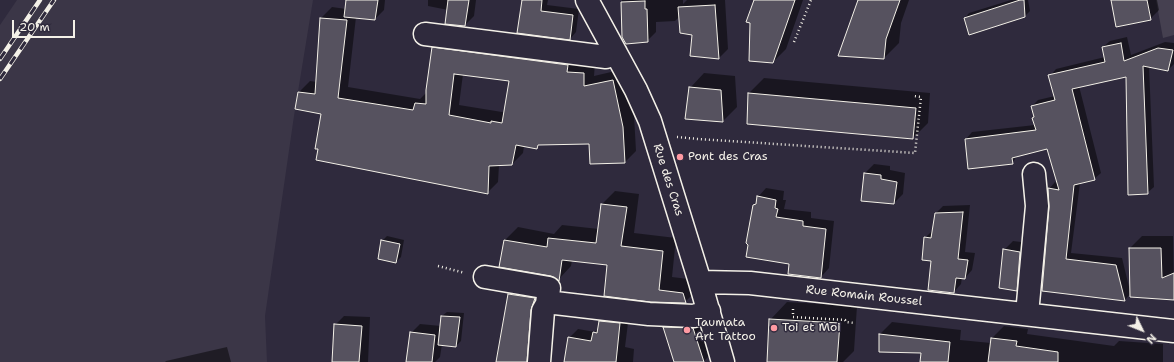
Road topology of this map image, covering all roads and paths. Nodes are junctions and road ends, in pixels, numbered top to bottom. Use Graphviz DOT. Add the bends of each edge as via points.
graph roads {
  1 [pos="587,0"];
  2 [pos="811,0"];
  3 [pos="425,34"];
  4 [pos="794,42"];
  5 [pos="616,53"];
  6 [pos="914,96"];
  7 [pos="684,137"];
  8 [pos="1034,174"];
  9 [pos="438,266"];
  10 [pos="485,277"];
  11 [pos="700,282"];
  12 [pos="546,304"];
  13 [pos="793,310"];
  14 [pos="709,311"];
  15 [pos="1027,314"];
  16 [pos="855,322"];
  17 [pos="1174,331"];
  18 [pos="539,362"];
  19 [pos="723,362"];
  1 -- 5 [label="street, Rue des Cras"];
  2 -- 4 [label="path"];
  3 -- 5 [label="street" via="606,57"];
  5 -- 11 [label="street, Rue des Cras" via="650,120"];
  6 -- 7 [label="path" via="921,97 915,153"];
  8 -- 15 [label="street" via="1037,206"];
  9 -- 10 [label="path"];
  10 -- 12 [label="street" via="549,288"];
  11 -- 14 [label="street, Rue des Cras"];
  11 -- 15 [label="street, Rue Romain Roussel" via="750,283"];
  12 -- 14 [label="street" via="694,316"];
  12 -- 18 [label="street" via="542,311"];
  13 -- 16 [label="path" via="793,316"];
  14 -- 19 [label="street, Rue des Cras"];
  15 -- 17 [label="street, Rue Romain Roussel"];
}
